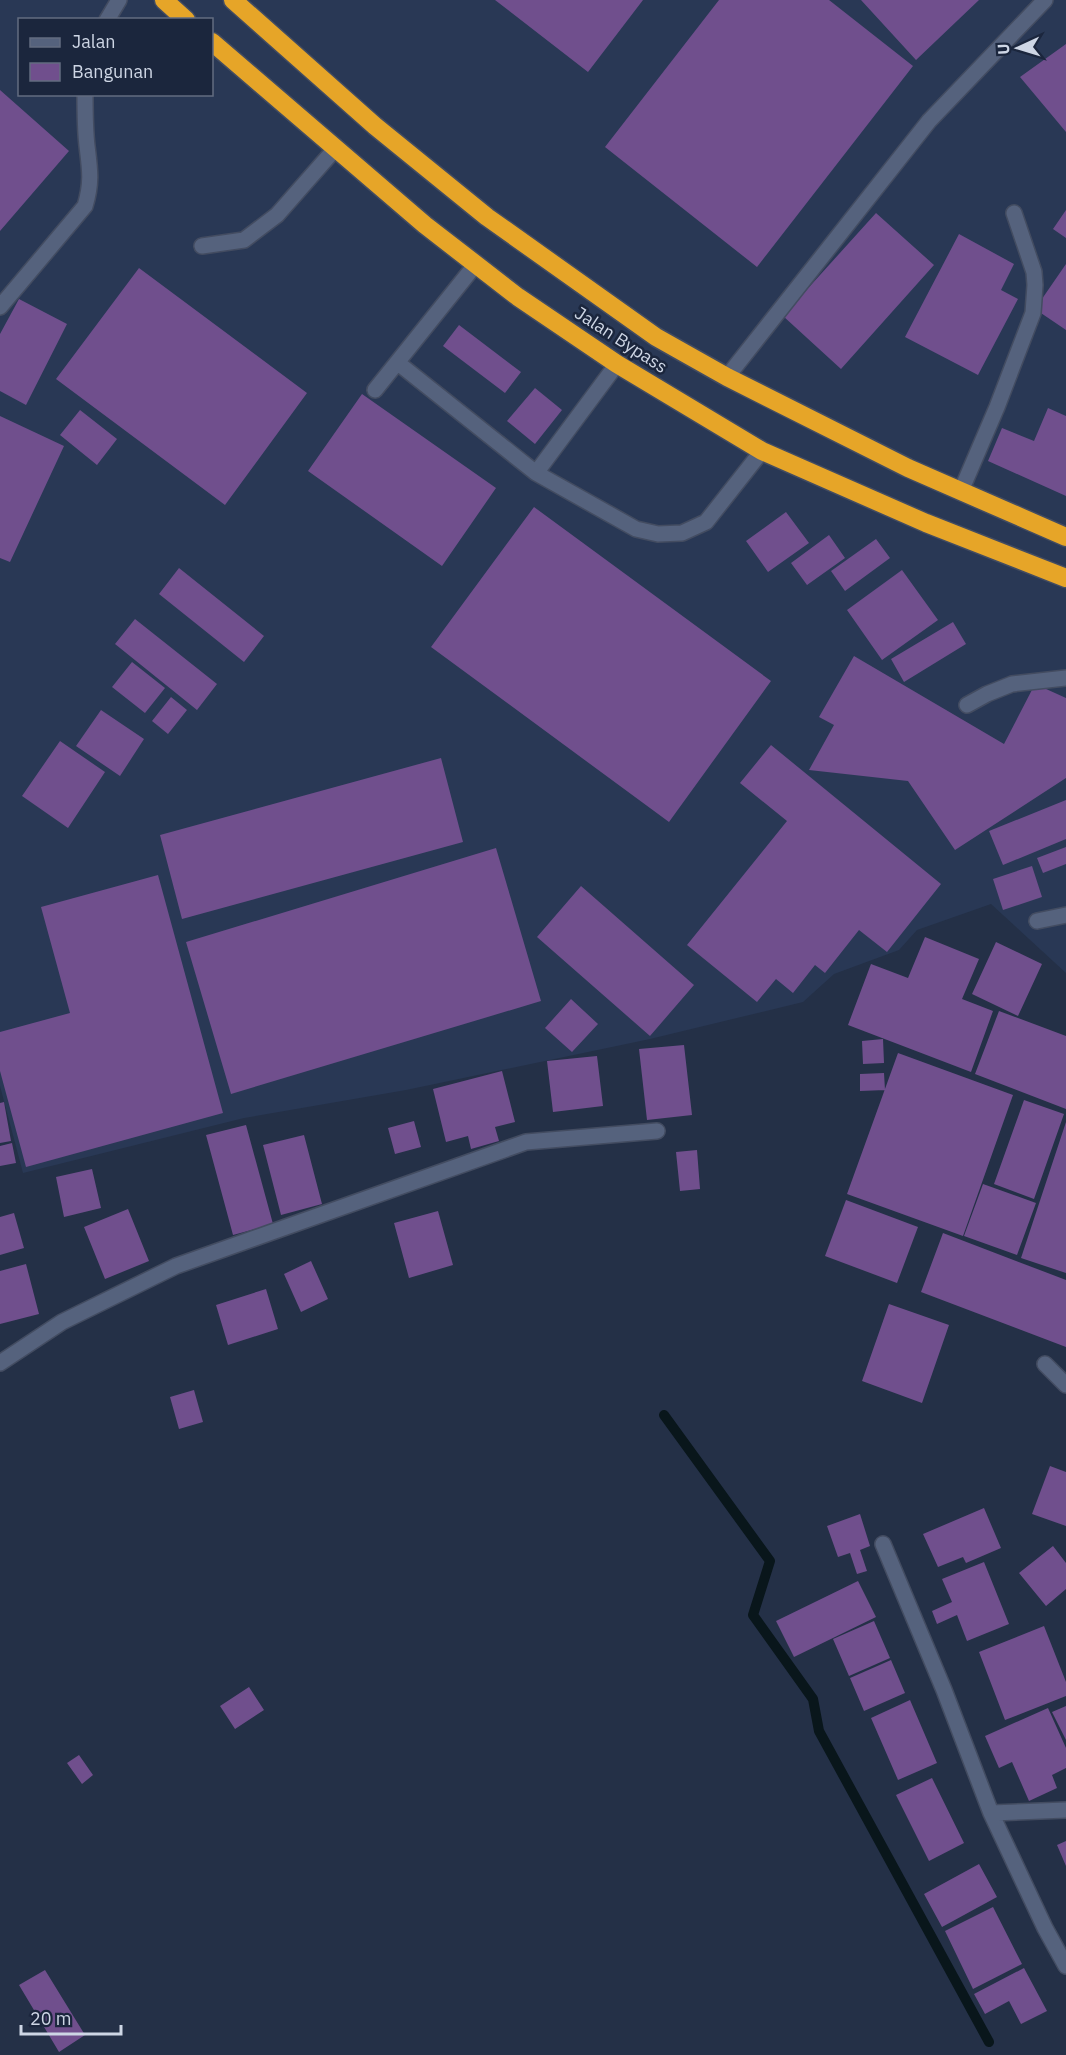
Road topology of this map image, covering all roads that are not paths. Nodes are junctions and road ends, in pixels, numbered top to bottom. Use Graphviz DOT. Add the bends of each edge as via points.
graph roads {
  1 [pos="119,0"];
  2 [pos="164,0"];
  3 [pos="233,0"];
  4 [pos="1045,0"];
  5 [pos="108,18"];
  6 [pos="184,18"];
  7 [pos="213,43"];
  8 [pos="85,96"];
  9 [pos="335,149"];
  10 [pos="1014,213"];
  11 [pos="202,246"];
  12 [pos="476,264"];
  13 [pos="0,307"];
  14 [pos="398,363"];
  15 [pos="617,364"];
  16 [pos="727,377"];
  17 [pos="375,390"];
  18 [pos="762,451"];
  19 [pos="536,473"];
  20 [pos="962,491"];
  21 [pos="1066,537"];
  22 [pos="1066,578"];
  23 [pos="1066,678"];
  24 [pos="967,705"];
  25 [pos="1066,915"];
  26 [pos="1037,921"];
  27 [pos="657,1131"];
  28 [pos="0,1363"];
  29 [pos="1045,1364"];
  30 [pos="1066,1385"];
  31 [pos="883,1544"];
  32 [pos="1066,1810"];
  33 [pos="991,1813"];
  34 [pos="1066,1966"];
  1 -- 5 [label="street"];
  2 -- 6 [label="highway"];
  3 -- 16 [label="highway, Jalan Bypass" via="375,126 487,217 627,318"];
  4 -- 16 [label="street" via="929,121"];
  7 -- 9 [label="highway, Jalan Bypass"];
  8 -- 13 [label="street" via="91,171 85,206"];
  9 -- 11 [label="street" via="277,215 244,240"];
  9 -- 12 [label="highway, Jalan Bypass"];
  10 -- 20 [label="street" via="1034,272 1033,313"];
  12 -- 14 [label="street"];
  12 -- 15 [label="highway, Jalan Bypass"];
  14 -- 17 [label="street"];
  14 -- 19 [label="street"];
  15 -- 18 [label="highway, Jalan Bypass"];
  15 -- 19 [label="street"];
  16 -- 20 [label="highway, Jalan Bypass"];
  18 -- 19 [label="street" via="706,522 682,533 658,534 636,529"];
  18 -- 22 [label="highway, Jalan Bypass" via="926,523"];
  20 -- 21 [label="highway, Jalan Bypass"];
  23 -- 24 [label="street" via="1012,684"];
  25 -- 26 [label="street"];
  27 -- 28 [label="street" via="526,1142 176,1266 62,1322"];
  29 -- 30 [label="street"];
  31 -- 33 [label="street"];
  32 -- 33 [label="street"];
  33 -- 34 [label="street"];
}
